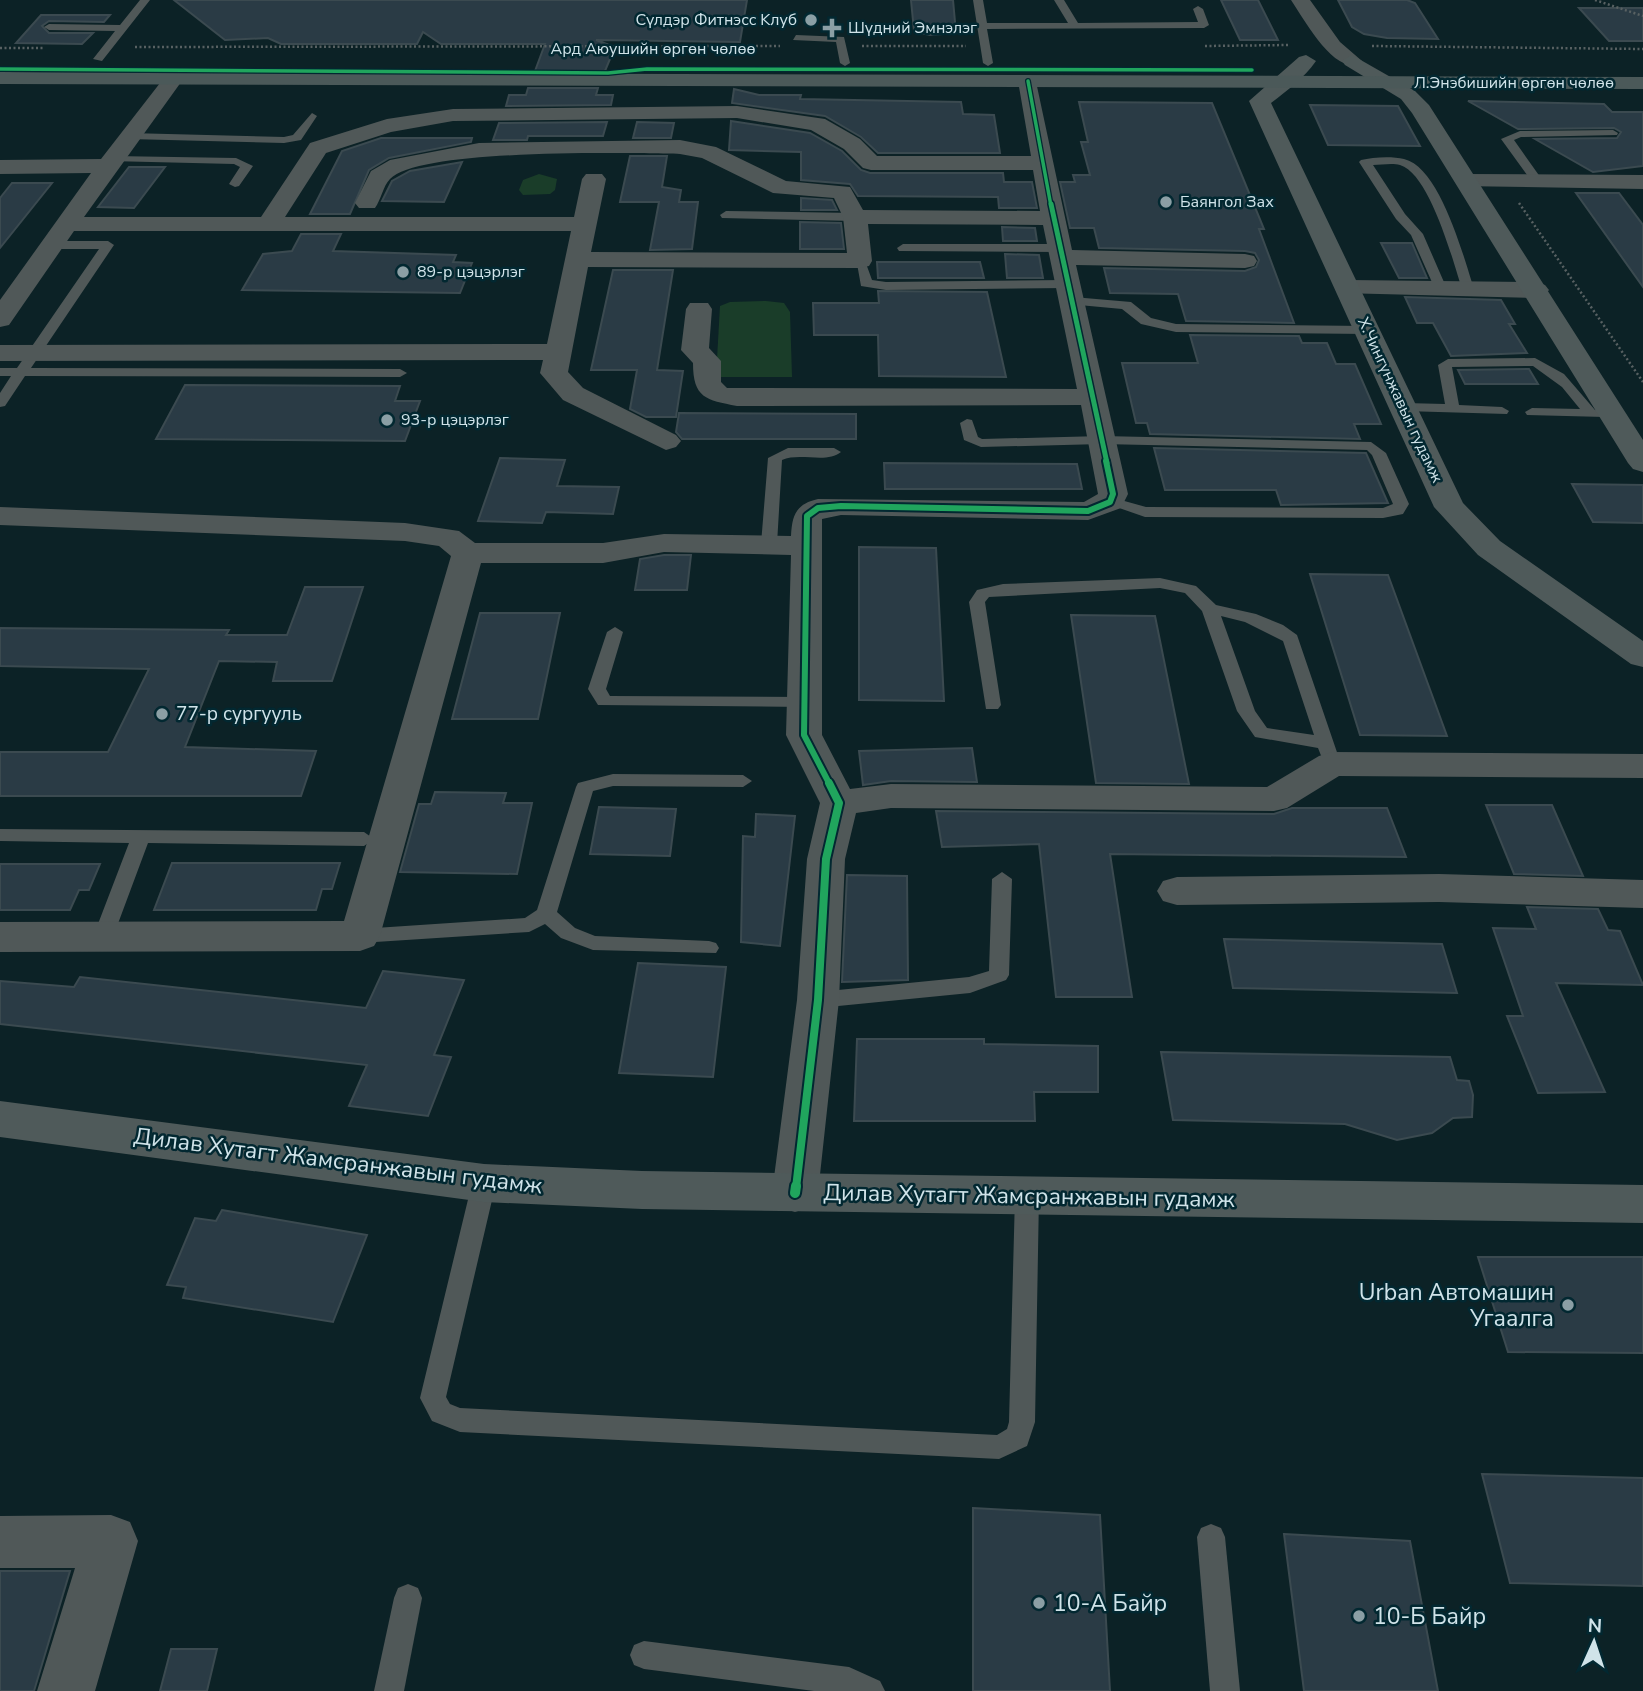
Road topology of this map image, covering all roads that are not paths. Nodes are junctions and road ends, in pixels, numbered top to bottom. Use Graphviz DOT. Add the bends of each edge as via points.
graph roads {
  1 [pos="145,0"];
  2 [pos="978,0"];
  3 [pos="1059,0"];
  4 [pos="1282,0"];
  5 [pos="1300,0"];
  6 [pos="1198,9"];
  7 [pos="983,26"];
  8 [pos="1075,26"];
  9 [pos="49,27"];
  10 [pos="122,28"];
  11 [pos="796,38"];
  12 [pos="102,53"];
  13 [pos="0,59"];
  14 [pos="1306,61"];
  15 [pos="1352,61"];
  16 [pos="526,63"];
  17 [pos="845,63"];
  18 [pos="988,63"];
  19 [pos="1643,63"];
  20 [pos="1281,68"];
  21 [pos="0,78"];
  22 [pos="174,78"];
  23 [pos="503,80"];
  24 [pos="1028,81"];
  25 [pos="1195,81"];
  26 [pos="1385,81"];
  27 [pos="1478,83"];
  28 [pos="1643,83"];
  29 [pos="1260,101"];
  30 [pos="1421,110"];
  31 [pos="312,116"];
  32 [pos="1613,133"];
  33 [pos="129,136"];
  34 [pos="110,163"];
  35 [pos="1044,163"];
  36 [pos="0,167"];
  37 [pos="594,179"];
  38 [pos="1467,181"];
  39 [pos="1537,181"];
  40 [pos="1643,182"];
  41 [pos="235,184"];
  42 [pos="367,203"];
  43 [pos="726,215"];
  44 [pos="855,217"];
  45 [pos="1053,218"];
  46 [pos="269,223"];
  47 [pos="67,224"];
  48 [pos="583,224"];
  49 [pos="52,245"];
  50 [pos="903,248"];
  51 [pos="1060,253"];
  52 [pos="575,259"];
  53 [pos="860,261"];
  54 [pos="1245,261"];
  55 [pos="1349,288"];
  56 [pos="1441,289"];
  57 [pos="1468,289"];
  58 [pos="1536,290"];
  59 [pos="1070,292"];
  60 [pos="699,309"];
  61 [pos="0,319"];
  62 [pos="1368,330"];
  63 [pos="557,352"];
  64 [pos="0,353"];
  65 [pos="27,363"];
  66 [pos="0,372"];
  67 [pos="400,373"];
  68 [pos="1092,397"];
  69 [pos="0,403"];
  70 [pos="1404,408"];
  71 [pos="1453,409"];
  72 [pos="1502,411"];
  73 [pos="1532,412"];
  74 [pos="1602,414"];
  75 [pos="967,423"];
  76 [pos="1102,440"];
  77 [pos="666,441"];
  78 [pos="834,452"];
  79 [pos="1643,463"];
  80 [pos="1110,502"];
  81 [pos="0,516"];
  82 [pos="769,544"];
  83 [pos="807,546"];
  84 [pos="468,553"];
  85 [pos="1210,609"];
  86 [pos="615,632"];
  87 [pos="1643,657"];
  88 [pos="805,702"];
  89 [pos="992,705"];
  90 [pos="1328,753"];
  91 [pos="1643,766"];
  92 [pos="743,781"];
  93 [pos="839,803"];
  94 [pos="0,835"];
  95 [pos="141,837"];
  96 [pos="364,839"];
  97 [pos="1002,879"];
  98 [pos="1177,891"];
  99 [pos="1643,894"];
  100 [pos="546,914"];
  101 [pos="360,936"];
  102 [pos="0,937"];
  103 [pos="103,937"];
  104 [pos="709,948"];
  105 [pos="818,1000"];
  106 [pos="0,1119"];
  107 [pos="484,1182"];
  108 [pos="795,1193"];
  109 [pos="1027,1196"];
  110 [pos="1643,1204"];
  111 [pos="1210,1537"];
  112 [pos="0,1542"];
  113 [pos="408,1598"];
  114 [pos="644,1655"];
  115 [pos="66,1691"];
  116 [pos="389,1691"];
  117 [pos="870,1691"];
  118 [pos="1225,1691"];
  1 -- 10 [label="lane"];
  2 -- 7 [label="lane"];
  3 -- 8 [label="lane"];
  4 -- 14 [label="street" via="1310,45"];
  5 -- 15 [label="street" via="1333,46"];
  6 -- 8 [label="lane" via="1204,25"];
  7 -- 8 [label="lane"];
  7 -- 18 [label="lane"];
  9 -- 10 [label="lane"];
  10 -- 12 [label="lane"];
  11 -- 17 [label="lane" via="841,39"];
  12 -- 13 [label="main road, Ард Аюушийн өргөн чөлөө" via="29,53"];
  12 -- 16 [label="main road, Ард Аюушийн өргөн чөлөө"];
  14 -- 15 [label="main road"];
  14 -- 20 [label="main road"];
  15 -- 19 [label="main road, Л.Энэбишийн өргөн чөлөө" via="1409,55"];
  15 -- 26 [label="main road"];
  16 -- 17 [label="main road, Ард Аюушийн өргөн чөлөө" via="759,55"];
  16 -- 23 [label="main road" via="497,70 495,74"];
  17 -- 18 [label="main road, Ард Аюушийн өргөн чөлөө"];
  18 -- 20 [label="main road, Ард Аюушийн өргөн чөлөө"];
  20 -- 25 [label="main road, Ард Аюушийн өргөн чөлөө"];
  20 -- 26 [label="main road, Ард Аюушийн өргөн чөлөө"];
  20 -- 29 [label="main road"];
  21 -- 22 [label="main road, Ард Аюушийн өргөн чөлөө"];
  22 -- 23 [label="main road, Ард Аюушийн өргөн чөлөө"];
  22 -- 33 [label="street"];
  23 -- 24 [label="main road, Ард Аюушийн өргөн чөлөө"];
  24 -- 25 [label="main road, Ард Аюушийн өргөн чөлөө"];
  24 -- 35 [label="street"];
  25 -- 29 [label="main road" via="1235,87"];
  26 -- 27 [label="main road, Л.Энэбишийн өргөн чөлөө"];
  26 -- 30 [label="main road" via="1408,95"];
  27 -- 28 [label="main road, Л.Энэбишийн өргөн чөлөө"];
  27 -- 30 [label="main road" via="1437,94"];
  29 -- 55 [label="main road, Х.Чингүнжавын гудамж"];
  30 -- 38 [label="main road"];
  31 -- 33 [label="lane" via="297,138 284,140"];
  32 -- 39 [label="lane" via="1520,134 1507,139"];
  33 -- 34 [label="street"];
  34 -- 36 [label="street"];
  34 -- 41 [label="lane" via="236,161 247,166"];
  34 -- 47 [label="street"];
  35 -- 45 [label="street"];
  35 -- 46 [label="street" via="871,163 852,144 817,124 737,112 453,115 387,126 318,148"];
  37 -- 48 [label="street"];
  38 -- 39 [label="street"];
  38 -- 58 [label="main road"];
  39 -- 40 [label="street"];
  42 -- 44 [label="street" via="379,176 398,165 428,158 479,150 680,147 726,159 781,188 842,192"];
  43 -- 44 [label="lane"];
  44 -- 45 [label="street"];
  44 -- 53 [label="street"];
  45 -- 51 [label="street"];
  46 -- 47 [label="street"];
  46 -- 48 [label="street"];
  47 -- 49 [label="street"];
  48 -- 52 [label="street"];
  49 -- 61 [label="street"];
  49 -- 65 [label="lane" via="108,245"];
  50 -- 51 [label="lane"];
  51 -- 54 [label="street"];
  51 -- 59 [label="street"];
  52 -- 53 [label="street"];
  52 -- 63 [label="street"];
  53 -- 59 [label="lane" via="866,283 886,286"];
  55 -- 56 [label="street"];
  55 -- 62 [label="main road, Х.Чингүнжавын гудамж"];
  56 -- 57 [label="street"];
  56 -- 57 [label="lane" via="1417,234 1365,162 1403,162 1421,180 1438,206"];
  57 -- 58 [label="street"];
  58 -- 74 [label="main road"];
  59 -- 62 [label="lane" via="1126,305 1146,321 1176,328"];
  59 -- 68 [label="street"];
  60 -- 68 [label="street" via="695,350 707,361 707,384 718,394 737,398"];
  62 -- 70 [label="main road, Х.Чингүнжавын гудамж"];
  63 -- 65 [label="street"];
  63 -- 77 [label="street" via="554,373 573,394"];
  64 -- 65 [label="street"];
  65 -- 66 [label="lane"];
  65 -- 67 [label="lane"];
  65 -- 69 [label="lane"];
  68 -- 76 [label="street"];
  70 -- 71 [label="lane"];
  70 -- 87 [label="main road, Х.Чингүнжавын гудамж" via="1449,507 1489,548"];
  71 -- 72 [label="lane"];
  71 -- 74 [label="lane" via="1445,365 1535,362"];
  73 -- 74 [label="lane"];
  74 -- 79 [label="main road"];
  75 -- 76 [label="lane" via="971,440 981,443"];
  76 -- 80 [label="street" via="1113,494"];
  76 -- 80 [label="lane" via="1371,446 1379,453 1401,504 1398,511 1383,513 1145,512"];
  78 -- 82 [label="lane" via="788,452 775,458"];
  80 -- 83 [label="street" via="1088,511 818,508 807,516"];
  81 -- 84 [label="street" via="405,532 448,538"];
  82 -- 83 [label="street"];
  82 -- 84 [label="street" via="664,543 603,553"];
  83 -- 88 [label="street"];
  84 -- 101 [label="street"];
  85 -- 89 [label="lane" via="1190,589 1160,583 983,593 977,602"];
  85 -- 90 [label="lane" via="1246,711 1261,733"];
  85 -- 90 [label="lane" via="1250,618 1291,639"];
  86 -- 88 [label="lane" via="597,689 604,701"];
  88 -- 93 [label="street" via="804,735"];
  90 -- 91 [label="street"];
  90 -- 93 [label="street" via="1274,799 891,796"];
  92 -- 100 [label="lane" via="613,780 585,787"];
  93 -- 105 [label="street" via="826,859"];
  94 -- 95 [label="lane"];
  95 -- 96 [label="lane"];
  95 -- 103 [label="lane"];
  97 -- 105 [label="lane" via="999,975 970,985"];
  98 -- 99 [label="street" via="1439,888"];
  100 -- 101 [label="lane" via="529,925"];
  100 -- 104 [label="lane" via="568,933 593,943"];
  101 -- 103 [label="street"];
  102 -- 103 [label="street"];
  105 -- 108 [label="street"];
  106 -- 107 [label="main road, Дилав Хутагт Жамсранжавын гудамж"];
  107 -- 108 [label="main road, Дилав Хутагт Жамсранжавын гудамж"];
  107 -- 109 [label="lane" via="433,1398 441,1413 460,1420 999,1447 1018,1437 1021,1423"];
  108 -- 109 [label="main road, Дилав Хутагт Жамсранжавын гудамж"];
  109 -- 110 [label="main road, Дилав Хутагт Жамсранжавын гудамж"];
  111 -- 118 [label="lane"];
  112 -- 115 [label="street" via="111,1541"];
  113 -- 116 [label="lane"];
  114 -- 117 [label="lane" via="849,1681"];
}
